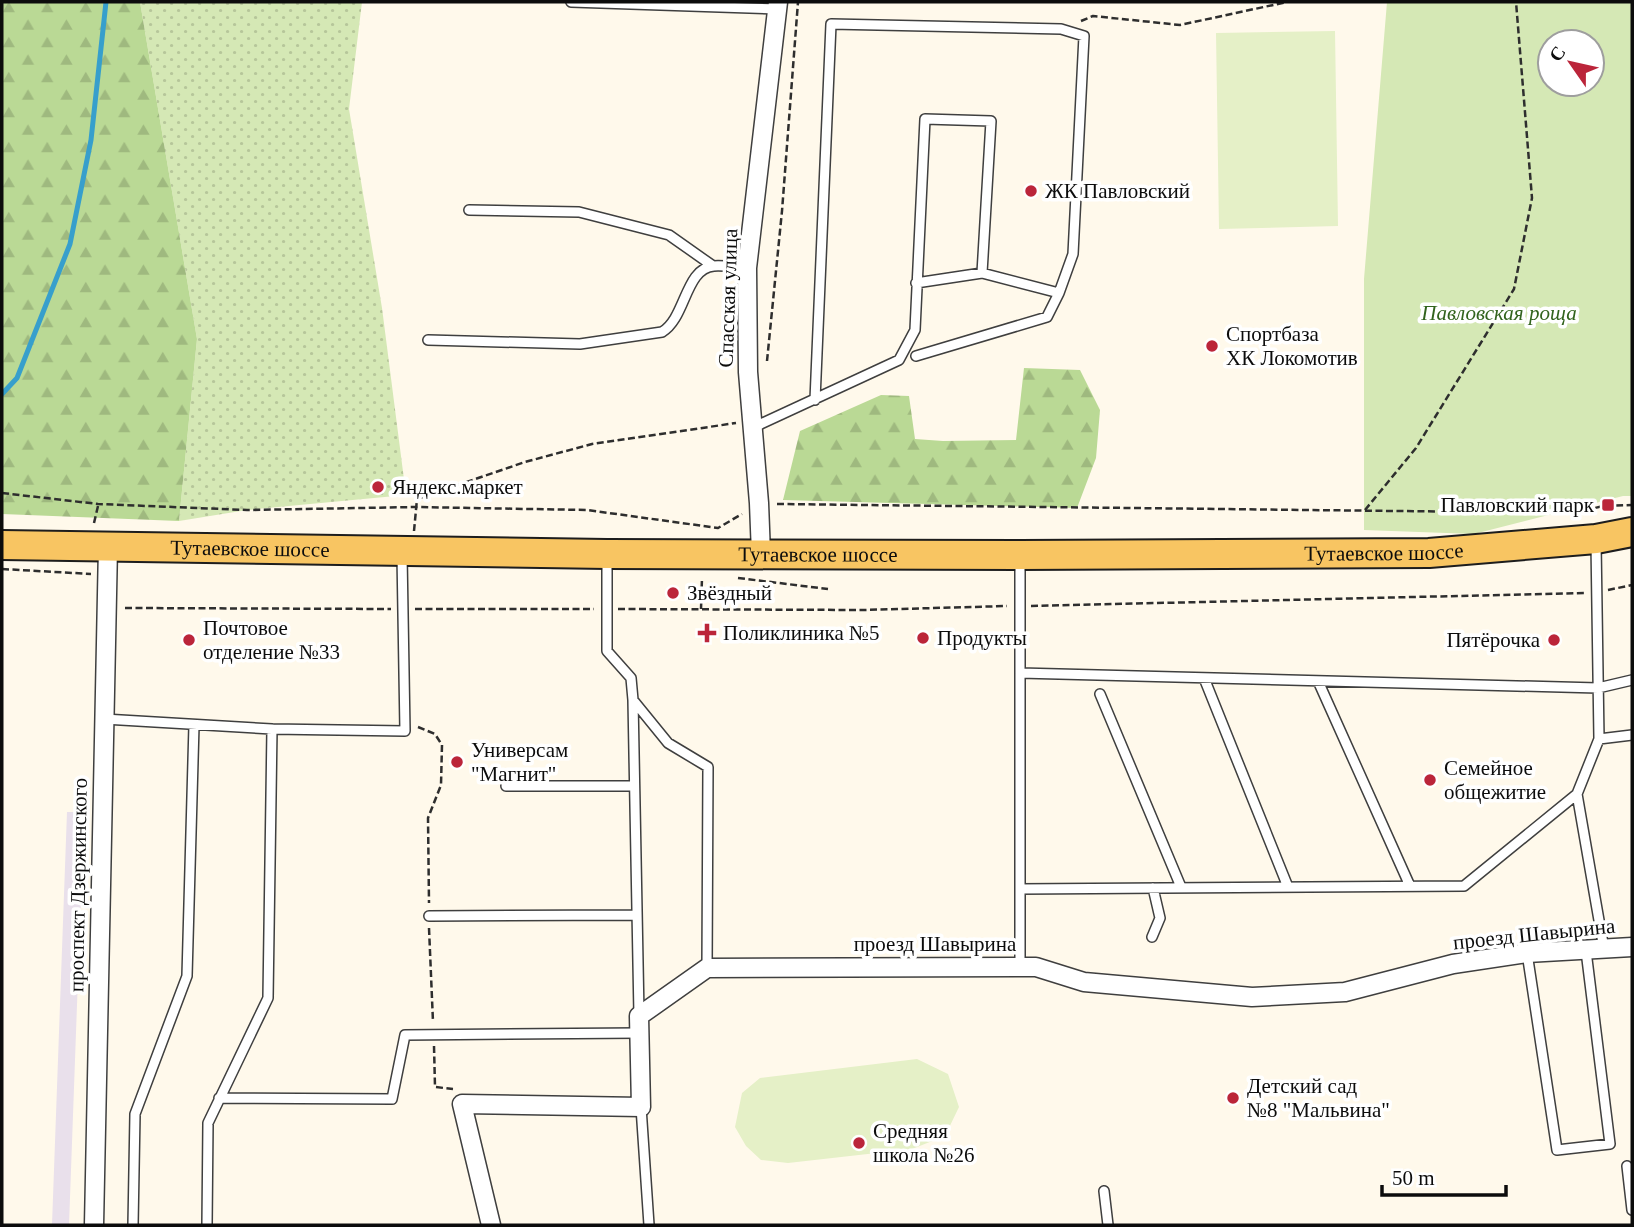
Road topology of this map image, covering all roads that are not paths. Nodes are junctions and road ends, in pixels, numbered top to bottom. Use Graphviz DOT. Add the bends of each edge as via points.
graph roads {
  1 [pos="571,2"];
  2 [pos="778,5"];
  3 [pos="469,210"];
  4 [pos="713,266"];
  5 [pos="747,268"];
  6 [pos="982,273"];
  7 [pos="916,283"];
  8 [pos="1059,293"];
  9 [pos="428,340"];
  10 [pos="916,356"];
  11 [pos="815,400"];
  12 [pos="752,428"];
  13 [pos="1632,532"];
  14 [pos="1596,538"];
  15 [pos="2,545"];
  16 [pos="108,546"];
  17 [pos="402,552"];
  18 [pos="607,554"];
  19 [pos="761,554"];
  20 [pos="1020,555"];
  21 [pos="1020,673"];
  22 [pos="1203,678"];
  23 [pos="1632,680"];
  24 [pos="1318,681"];
  25 [pos="1598,688"];
  26 [pos="1100,694"];
  27 [pos="633,700"];
  28 [pos="104,719"];
  29 [pos="194,725"];
  30 [pos="272,729"];
  31 [pos="1632,735"];
  32 [pos="1600,739"];
  33 [pos="506,786"];
  34 [pos="634,786"];
  35 [pos="1577,794"];
  36 [pos="1410,886"];
  37 [pos="1181,887"];
  38 [pos="1288,887"];
  39 [pos="1020,888"];
  40 [pos="1153,888"];
  41 [pos="637,915"];
  42 [pos="429,916"];
  43 [pos="1152,937"];
  44 [pos="1632,947"];
  45 [pos="1604,950"];
  46 [pos="1586,951"];
  47 [pos="1527,954"];
  48 [pos="1020,967"];
  49 [pos="707,968"];
  50 [pos="640,1025"];
  51 [pos="219,1098"];
  52 [pos="640,1107"];
  53 [pos="1627,1166"];
  54 [pos="1104,1191"];
  55 [pos="1632,1210"];
  56 [pos="94,1225"];
  57 [pos="134,1225"];
  58 [pos="207,1225"];
  59 [pos="491,1225"];
  60 [pos="649,1225"];
  61 [pos="1108,1225"];
  1 -- 2 [label="lane"];
  2 -- 5 [label="street, Спасская улица"];
  3 -- 4 [label="lane" via="579,212 669,235"];
  4 -- 5 [label="lane"];
  4 -- 9 [label="lane" via="696,276 676,317 662,332 580,344"];
  5 -- 12 [label="street, Спасская улица"];
  6 -- 7 [label="lane"];
  6 -- 7 [label="lane" via="991,121 925,119"];
  6 -- 8 [label="lane"];
  7 -- 11 [label="lane" via="915,330 899,360"];
  8 -- 10 [label="lane" via="1047,317"];
  8 -- 11 [label="lane" via="1073,254 1083,36 1060,29 831,24"];
  11 -- 12 [label="lane"];
  12 -- 19 [label="street, Спасская улица"];
  13 -- 14 [label="main road, Тутаевское шоссе"];
  14 -- 20 [label="main road, Тутаевское шоссе" via="1429,553"];
  14 -- 25 [label="lane"];
  15 -- 16 [label="main road, Тутаевское шоссе"];
  16 -- 17 [label="main road, Тутаевское шоссе"];
  16 -- 28 [label="street, проспект Дзержинского"];
  17 -- 18 [label="main road, Тутаевское шоссе"];
  17 -- 30 [label="lane" via="405,731"];
  18 -- 19 [label="main road, Тутаевское шоссе"];
  18 -- 27 [label="lane" via="607,651 631,678"];
  19 -- 20 [label="main road, Тутаевское шоссе"];
  20 -- 21 [label="lane"];
  21 -- 22 [label="lane"];
  21 -- 39 [label="lane"];
  22 -- 24 [label="lane"];
  22 -- 38 [label="lane"];
  23 -- 25 [label="lane"];
  24 -- 25 [label="lane"];
  24 -- 36 [label="lane"];
  25 -- 32 [label="lane"];
  26 -- 37 [label="lane"];
  27 -- 34 [label="lane"];
  27 -- 49 [label="lane" via="668,743 708,767"];
  28 -- 29 [label="lane"];
  28 -- 56 [label="street, проспект Дзержинского"];
  29 -- 30 [label="lane"];
  29 -- 57 [label="lane" via="187,976 135,1115"];
  30 -- 51 [label="lane" via="268,998"];
  31 -- 32 [label="lane"];
  32 -- 35 [label="lane"];
  33 -- 34 [label="lane"];
  34 -- 41 [label="lane"];
  35 -- 36 [label="lane" via="1464,886"];
  35 -- 45 [label="lane"];
  36 -- 38 [label="lane"];
  37 -- 38 [label="lane"];
  37 -- 40 [label="lane"];
  39 -- 40 [label="lane"];
  39 -- 48 [label="lane"];
  40 -- 43 [label="lane" via="1160,918"];
  41 -- 42 [label="lane"];
  41 -- 50 [label="lane"];
  44 -- 45 [label="street, проезд Шавырина"];
  45 -- 46 [label="street, проезд Шавырина"];
  46 -- 47 [label="street, проезд Шавырина"];
  46 -- 47 [label="lane" via="1610,1144 1557,1150"];
  47 -- 48 [label="street, проезд Шавырина" via="1454,964 1345,992 1252,997 1084,982 1036,967"];
  48 -- 49 [label="street, проезд Шавырина"];
  49 -- 50 [label="street"];
  50 -- 51 [label="lane" via="405,1035 392,1099"];
  50 -- 52 [label="street"];
  51 -- 58 [label="lane" via="208,1122"];
  52 -- 59 [label="street" via="462,1104"];
  52 -- 60 [label="lane"];
  53 -- 55 [label="lane"];
  54 -- 61 [label="lane"];
}
